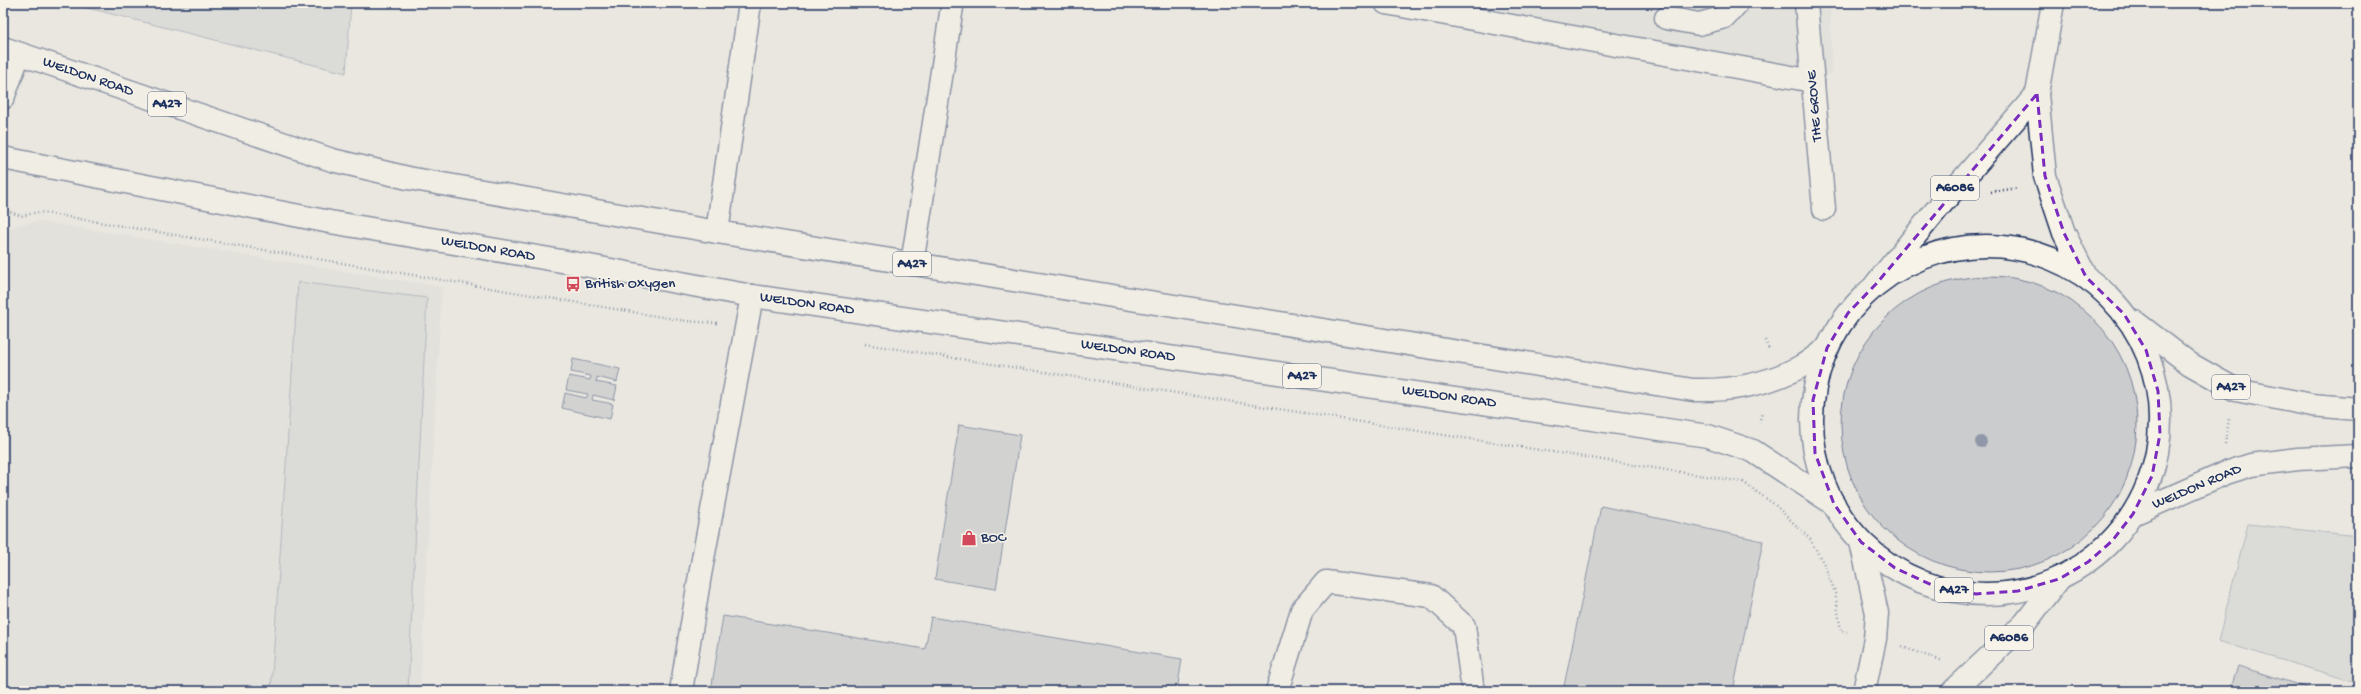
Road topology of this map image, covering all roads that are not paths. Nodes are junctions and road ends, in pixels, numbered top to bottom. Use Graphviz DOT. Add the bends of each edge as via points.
graph roads {
  1 [pos="750,3"];
  2 [pos="1386,3"];
  3 [pos="1737,3"];
  4 [pos="1806,3"];
  5 [pos="2053,3"];
  6 [pos="952,7"];
  7 [pos="1666,18"];
  8 [pos="11,51"];
  9 [pos="1813,81"];
  10 [pos="2037,94"];
  11 [pos="3,98"];
  12 [pos="3,158"];
  13 [pos="1824,209"];
  14 [pos="717,232"];
  15 [pos="912,264"];
  16 [pos="2086,277"];
  17 [pos="1876,284"];
  18 [pos="752,296"];
  19 [pos="2124,314"];
  20 [pos="1827,348"];
  21 [pos="2358,409"];
  22 [pos="2358,456"];
  23 [pos="1834,504"];
  24 [pos="2133,514"];
  25 [pos="1861,542"];
  26 [pos="2059,579"];
  27 [pos="681,691"];
  28 [pos="1277,691"];
  29 [pos="1473,691"];
  30 [pos="1864,691"];
  31 [pos="1953,691"];
  1 -- 14 [label="main road"];
  2 -- 9 [label="main road"];
  3 -- 7 [label="main road" via="1725,16 1699,24"];
  4 -- 9 [label="main road, THE GROVE"];
  5 -- 10 [label="main road"];
  6 -- 15 [label="main road"];
  8 -- 11 [label="main road"];
  8 -- 14 [label="main road, WELDON ROAD / A427" via="332,160 408,178"];
  9 -- 13 [label="main road, THE GROVE"];
  10 -- 16 [label="main road" via="2046,176 2064,233"];
  10 -- 17 [label="main road, A6086"];
  12 -- 18 [label="main road, WELDON ROAD / A427" via="330,222"];
  14 -- 15 [label="main road, A427"];
  15 -- 20 [label="main road, A427" via="1693,390 1740,387 1769,380 1795,370"];
  16 -- 17 [label="main road, A427" via="2046,256 2002,246 1957,248 1914,261"];
  16 -- 19 [label="main road, A427"];
  17 -- 20 [label="main road, A427" via="1848,313"];
  18 -- 23 [label="main road, WELDON ROAD / A427" via="1708,436 1753,451"];
  18 -- 27 [label="main road"];
  19 -- 21 [label="main road, A427" via="2190,364 2236,390 2312,405"];
  19 -- 24 [label="main road, A427" via="2146,350 2158,391 2159,406 2160,434 2152,476"];
  20 -- 23 [label="main road, A427" via="1813,400 1814,446"];
  22 -- 24 [label="main road, WELDON ROAD / A427" via="2298,459 2251,465 2226,473"];
  23 -- 25 [label="main road, A427"];
  24 -- 26 [label="main road, A427" via="2112,541 2088,562"];
  25 -- 26 [label="main road, A427" via="1895,568 1934,586 1968,593 2018,592"];
  25 -- 30 [label="main road" via="1876,613 1875,639"];
  26 -- 31 [label="main road, A6086" via="2025,623"];
  28 -- 29 [label="main road" via="1302,610 1326,582 1431,596 1464,626"];
}
